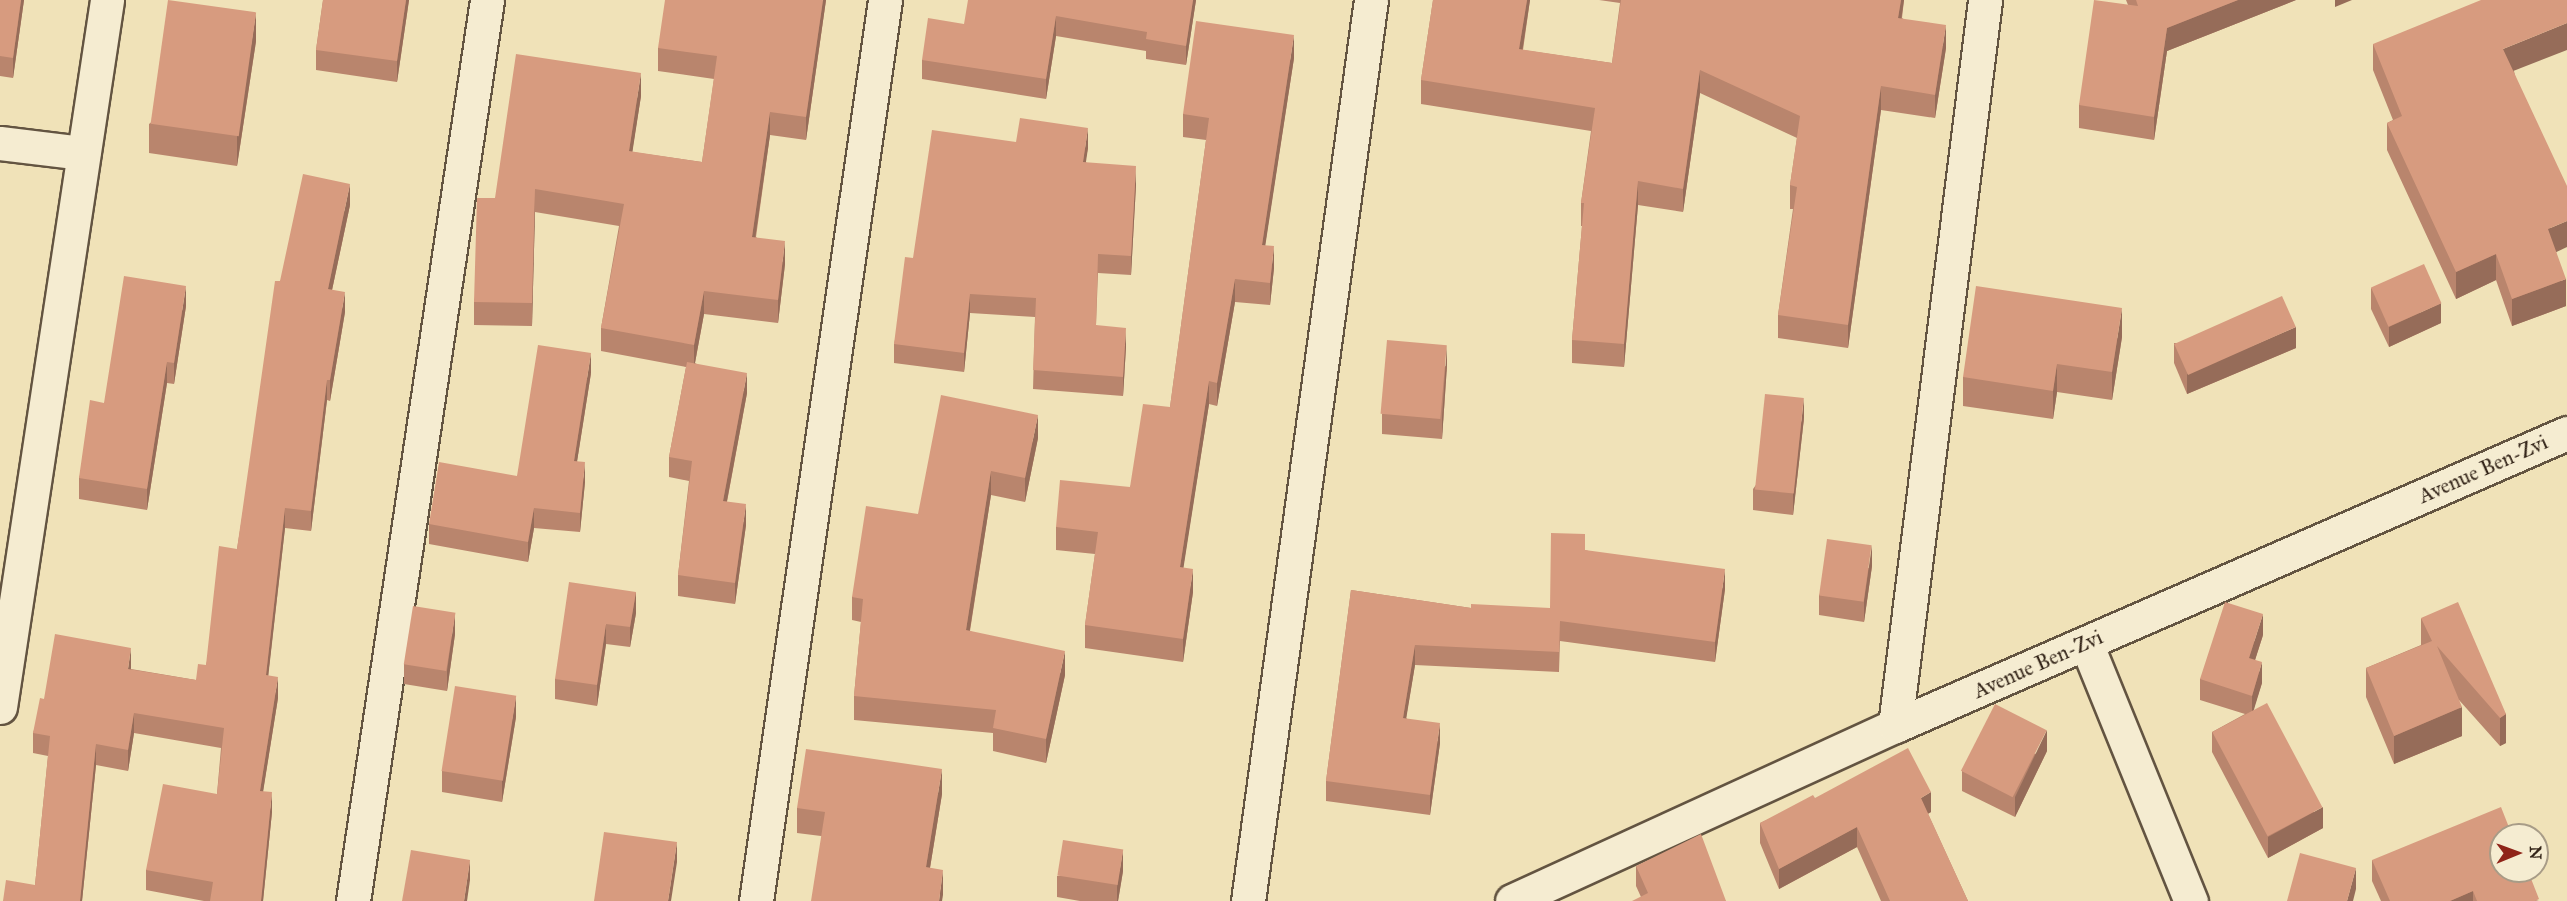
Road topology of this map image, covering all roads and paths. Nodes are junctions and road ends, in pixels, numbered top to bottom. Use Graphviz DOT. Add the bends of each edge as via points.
graph roads {
  1 [pos="107,0"];
  2 [pos="487,0"];
  3 [pos="885,0"];
  4 [pos="1371,0"];
  5 [pos="1985,0"];
  6 [pos="0,143"];
  7 [pos="83,153"];
  8 [pos="2567,433"];
  9 [pos="2086,643"];
  10 [pos="0,706"];
  11 [pos="1895,726"];
  12 [pos="353,901"];
  13 [pos="756,901"];
  14 [pos="1248,901"];
  15 [pos="1512,901"];
  16 [pos="2191,901"];
  1 -- 7 [label="street"];
  2 -- 12 [label="street"];
  3 -- 13 [label="street"];
  4 -- 14 [label="street"];
  5 -- 11 [label="street"];
  6 -- 7 [label="street"];
  7 -- 10 [label="street"];
  8 -- 9 [label="street, Avenue Ben-Zvi"];
  9 -- 11 [label="street, Avenue Ben-Zvi"];
  9 -- 16 [label="street"];
  11 -- 15 [label="street, Avenue Ben-Zvi"];
}
